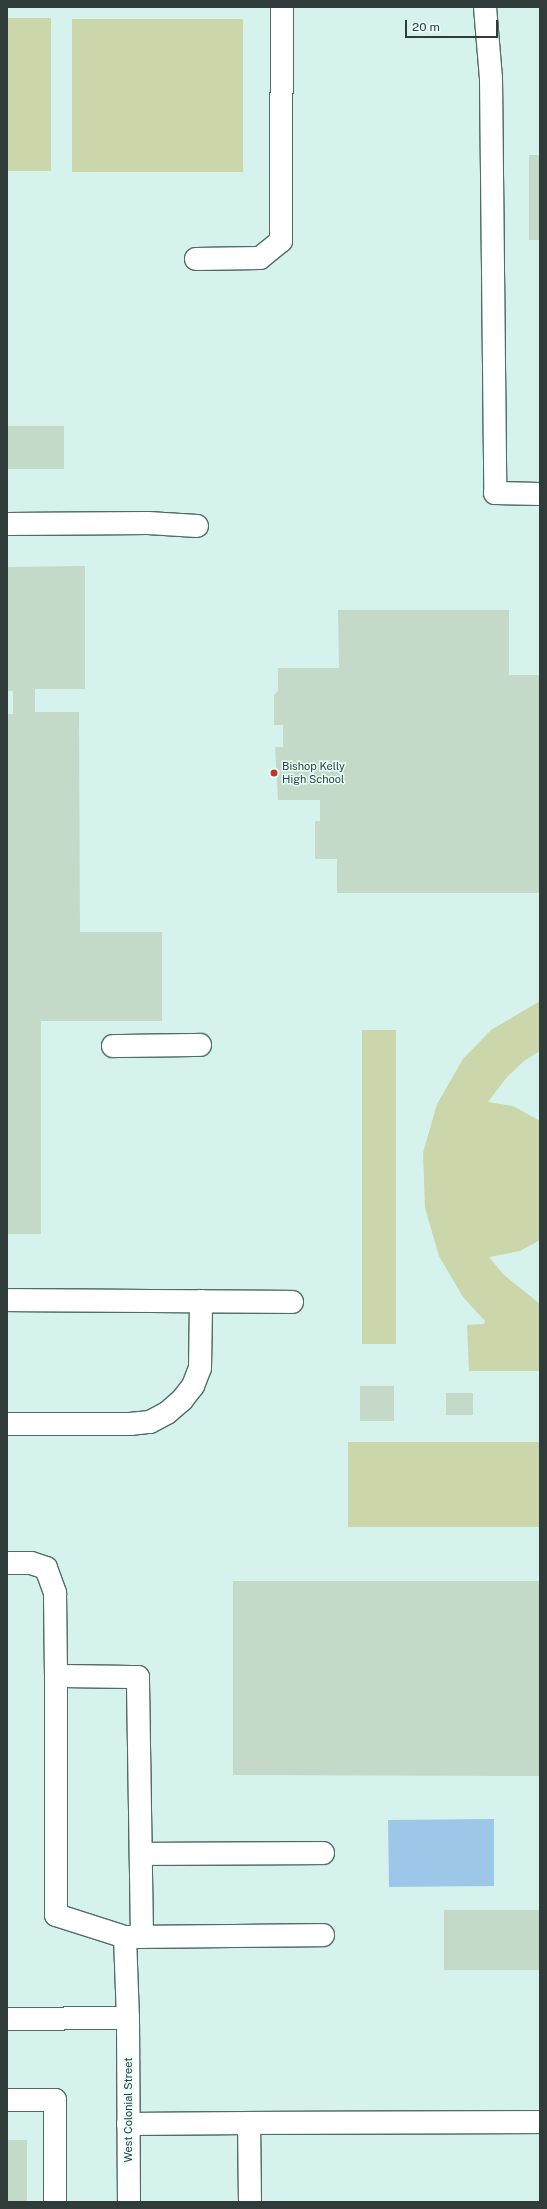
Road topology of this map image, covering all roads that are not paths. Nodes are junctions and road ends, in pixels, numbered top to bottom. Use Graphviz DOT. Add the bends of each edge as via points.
graph roads {
  1 [pos="282,7"];
  2 [pos="485,7"];
  3 [pos="196,259"];
  4 [pos="540,494"];
  5 [pos="7,524"];
  6 [pos="198,526"];
  7 [pos="200,1045"];
  8 [pos="113,1046"];
  9 [pos="7,1300"];
  10 [pos="201,1301"];
  11 [pos="292,1302"];
  12 [pos="7,1424"];
  13 [pos="7,1563"];
  14 [pos="56,1676"];
  15 [pos="323,1853"];
  16 [pos="141,1854"];
  17 [pos="323,1935"];
  18 [pos="133,1937"];
  19 [pos="128,2018"];
  20 [pos="7,2019"];
  21 [pos="7,2100"];
  22 [pos="540,2122"];
  23 [pos="249,2123"];
  24 [pos="128,2124"];
  25 [pos="54,2202"];
  26 [pos="129,2202"];
  27 [pos="250,2202"];
  1 -- 3 [label="street" via="280,241 260,258"];
  2 -- 4 [label="street" via="491,78 495,493"];
  5 -- 6 [label="street" via="141,523"];
  7 -- 8 [label="street"];
  9 -- 10 [label="street"];
  10 -- 11 [label="street"];
  10 -- 12 [label="street" via="200,1368 193,1386 167,1413 150,1422 130,1424"];
  13 -- 14 [label="street" via="31,1564 46,1568 54,1593"];
  14 -- 16 [label="street, West Colonial Street" via="138,1678"];
  14 -- 18 [label="street" via="56,1915"];
  15 -- 16 [label="street"];
  16 -- 18 [label="street, West Colonial Street"];
  17 -- 18 [label="street"];
  18 -- 19 [label="street, West Colonial Street"];
  19 -- 20 [label="street"];
  19 -- 24 [label="street, West Colonial Street"];
  21 -- 25 [label="street" via="54,2100"];
  22 -- 23 [label="street"];
  23 -- 24 [label="street"];
  23 -- 27 [label="street"];
  24 -- 26 [label="street, West Colonial Street"];
}
